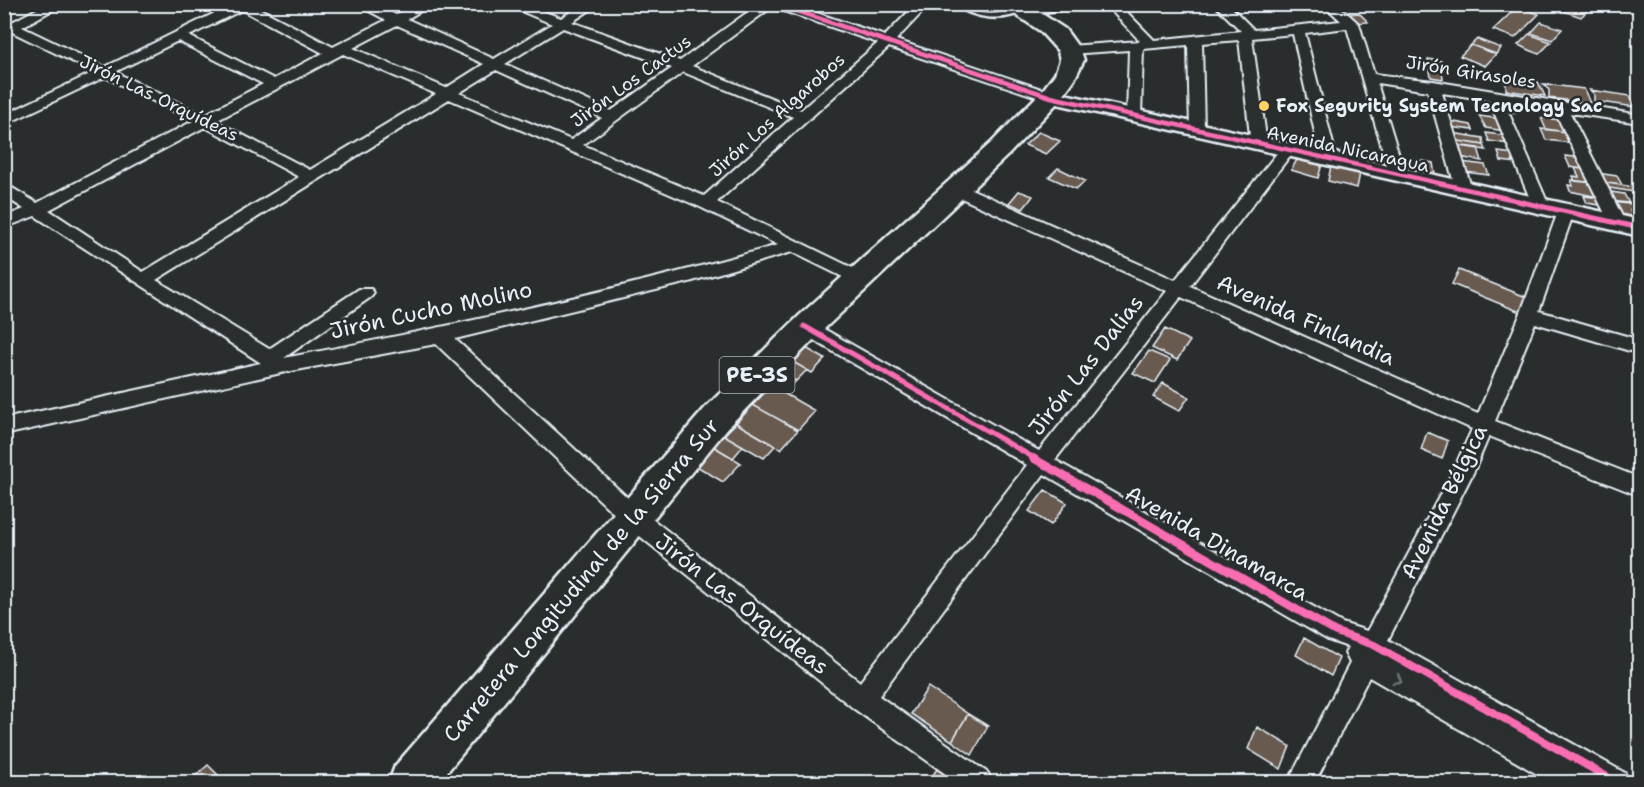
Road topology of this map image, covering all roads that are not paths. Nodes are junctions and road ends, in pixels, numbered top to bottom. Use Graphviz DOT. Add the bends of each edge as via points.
graph roads {
  1 [pos="57,4"];
  2 [pos="362,4"];
  3 [pos="426,4"];
  4 [pos="510,4"];
  5 [pos="593,4"];
  6 [pos="768,4"];
  7 [pos="776,4"];
  8 [pos="924,4"];
  9 [pos="957,4"];
  10 [pos="1079,4"];
  11 [pos="1111,4"];
  12 [pos="1220,4"];
  13 [pos="1329,4"];
  14 [pos="243,5"];
  15 [pos="1016,8"];
  16 [pos="395,20"];
  17 [pos="561,24"];
  18 [pos="1352,24"];
  19 [pos="7,27"];
  20 [pos="1298,29"];
  21 [pos="1248,34"];
  22 [pos="180,37"];
  23 [pos="888,41"];
  24 [pos="1195,42"];
  25 [pos="1144,46"];
  26 [pos="337,50"];
  27 [pos="1069,50"];
  28 [pos="494,66"];
  29 [pos="680,66"];
  30 [pos="106,72"];
  31 [pos="1367,77"];
  32 [pos="274,84"];
  33 [pos="1433,85"];
  34 [pos="449,94"];
  35 [pos="1494,95"];
  36 [pos="1051,97"];
  37 [pos="1559,105"];
  38 [pos="1134,116"];
  39 [pos="612,117"];
  40 [pos="805,117"];
  41 [pos="1640,119"];
  42 [pos="205,120"];
  43 [pos="4,121"];
  44 [pos="1197,130"];
  45 [pos="1259,144"];
  46 [pos="574,146"];
  47 [pos="1287,150"];
  48 [pos="1329,160"];
  49 [pos="1397,175"];
  50 [pos="311,177"];
  51 [pos="4,188"];
  52 [pos="956,189"];
  53 [pos="1464,190"];
  54 [pos="706,203"];
  55 [pos="1541,206"];
  56 [pos="38,209"];
  57 [pos="1566,212"];
  58 [pos="4,223"];
  59 [pos="1618,224"];
  60 [pos="1640,228"];
  61 [pos="794,246"];
  62 [pos="858,278"];
  63 [pos="143,280"];
  64 [pos="1176,288"];
  65 [pos="365,292"];
  66 [pos="1529,315"];
  67 [pos="804,326"];
  68 [pos="440,336"];
  69 [pos="1640,347"];
  70 [pos="276,362"];
  71 [pos="1483,425"];
  72 [pos="4,427"];
  73 [pos="1040,464"];
  74 [pos="1640,487"];
  75 [pos="634,518"];
  76 [pos="1370,653"];
  77 [pos="862,699"];
  78 [pos="411,783"];
  79 [pos="979,783"];
  80 [pos="1302,783"];
  81 [pos="1576,783"];
  82 [pos="1616,783"];
  1 -- 19 [label="street"];
  2 -- 16 [label="street"];
  3 -- 16 [label="street"];
  4 -- 17 [label="street"];
  5 -- 17 [label="street"];
  6 -- 29 [label="street, Jirón Los Cactus"];
  7 -- 23 [label="street"];
  8 -- 23 [label="street, Jirón Los Algarobos"];
  9 -- 15 [label="lane" via="982,17"];
  10 -- 15 [label="street"];
  11 -- 25 [label="street"];
  12 -- 21 [label="street"];
  13 -- 18 [label="street"];
  14 -- 22 [label="street"];
  14 -- 26 [label="street"];
  15 -- 27 [label="highway" via="1057,34"];
  16 -- 26 [label="street"];
  16 -- 28 [label="street"];
  17 -- 28 [label="street"];
  17 -- 29 [label="street"];
  18 -- 20 [label="street"];
  18 -- 31 [label="street"];
  19 -- 30 [label="street, Jirón Las Orquídeas"];
  20 -- 21 [label="street"];
  20 -- 48 [label="street"];
  21 -- 24 [label="street"];
  21 -- 45 [label="street"];
  22 -- 30 [label="street"];
  22 -- 32 [label="street"];
  23 -- 36 [label="street"];
  23 -- 40 [label="street, Jirón Los Algarobos"];
  24 -- 25 [label="street"];
  24 -- 44 [label="street"];
  25 -- 27 [label="street"];
  25 -- 38 [label="street"];
  26 -- 32 [label="street"];
  26 -- 34 [label="street"];
  27 -- 36 [label="highway, Carretera Longitudinal de la Sierra Sur / PE-3S" via="1072,61"];
  28 -- 34 [label="street"];
  28 -- 39 [label="street"];
  29 -- 39 [label="street, Jirón Los Cactus"];
  29 -- 40 [label="street"];
  30 -- 42 [label="street, Jirón Las Orquídeas"];
  30 -- 43 [label="street"];
  31 -- 33 [label="street, Jirón Girasoles"];
  31 -- 49 [label="street"];
  32 -- 42 [label="street"];
  33 -- 35 [label="street, Jirón Girasoles"];
  33 -- 53 [label="street"];
  34 -- 46 [label="street"];
  34 -- 50 [label="street"];
  35 -- 37 [label="street, Jirón Girasoles"];
  35 -- 55 [label="street"];
  36 -- 38 [label="street, Avenida Nicaragua"];
  36 -- 52 [label="highway, Carretera Longitudinal de la Sierra Sur / PE-3S"];
  37 -- 41 [label="street, Jirón Girasoles"];
  37 -- 59 [label="street"];
  38 -- 44 [label="street, Avenida Nicaragua"];
  39 -- 46 [label="street, Jirón Los Cactus"];
  40 -- 54 [label="street, Jirón Los Algarobos"];
  42 -- 50 [label="street, Jirón Las Orquídeas"];
  42 -- 56 [label="street"];
  44 -- 45 [label="street, Avenida Nicaragua"];
  45 -- 47 [label="street, Avenida Nicaragua"];
  46 -- 54 [label="street"];
  47 -- 48 [label="street, Avenida Nicaragua"];
  47 -- 64 [label="street, Jirón Las Dalias"];
  48 -- 49 [label="street, Avenida Nicaragua"];
  49 -- 53 [label="street, Avenida Nicaragua"];
  50 -- 63 [label="street"];
  51 -- 56 [label="street"];
  52 -- 62 [label="highway, Carretera Longitudinal de la Sierra Sur / PE-3S"];
  52 -- 64 [label="street, Avenida Finlandia"];
  53 -- 55 [label="street, Avenida Nicaragua"];
  54 -- 61 [label="street"];
  55 -- 57 [label="street, Avenida Nicaragua"];
  56 -- 58 [label="street"];
  56 -- 63 [label="street"];
  57 -- 59 [label="street, Avenida Nicaragua"];
  57 -- 66 [label="street, Avenida Bélgica"];
  59 -- 60 [label="street, Avenida Nicaragua"];
  61 -- 62 [label="street"];
  61 -- 68 [label="street, Jirón Cucho Molino" via="659,284"];
  62 -- 67 [label="highway, Carretera Longitudinal de la Sierra Sur / PE-3S"];
  63 -- 70 [label="street"];
  64 -- 71 [label="street, Avenida Finlandia"];
  64 -- 73 [label="street, Jirón Las Dalias"];
  65 -- 70 [label="street"];
  66 -- 69 [label="street"];
  66 -- 71 [label="street, Avenida Bélgica"];
  67 -- 73 [label="street, Avenida Dinamarca"];
  67 -- 75 [label="highway, Carretera Longitudinal de la Sierra Sur / PE-3S" via="715,419"];
  68 -- 70 [label="street, Jirón Cucho Molino"];
  68 -- 75 [label="street, Jirón Las Orquídeas"];
  70 -- 72 [label="street, Jirón Cucho Molino"];
  71 -- 74 [label="street, Avenida Finlandia"];
  71 -- 76 [label="street, Avenida Bélgica" via="1464,471"];
  73 -- 76 [label="street, Avenida Dinamarca"];
  73 -- 77 [label="street, Jirón Las Dalias"];
  75 -- 77 [label="street, Jirón Las Orquídeas"];
  75 -- 78 [label="highway, Carretera Longitudinal de la Sierra Sur / PE-3S"];
  76 -- 80 [label="street, Avenida Bélgica"];
  76 -- 81 [label="street, Avenida Dinamarca, one-way"];
  76 -- 82 [label="street, Avenida Dinamarca"];
  77 -- 79 [label="street, Jirón Las Orquídeas"];
}
